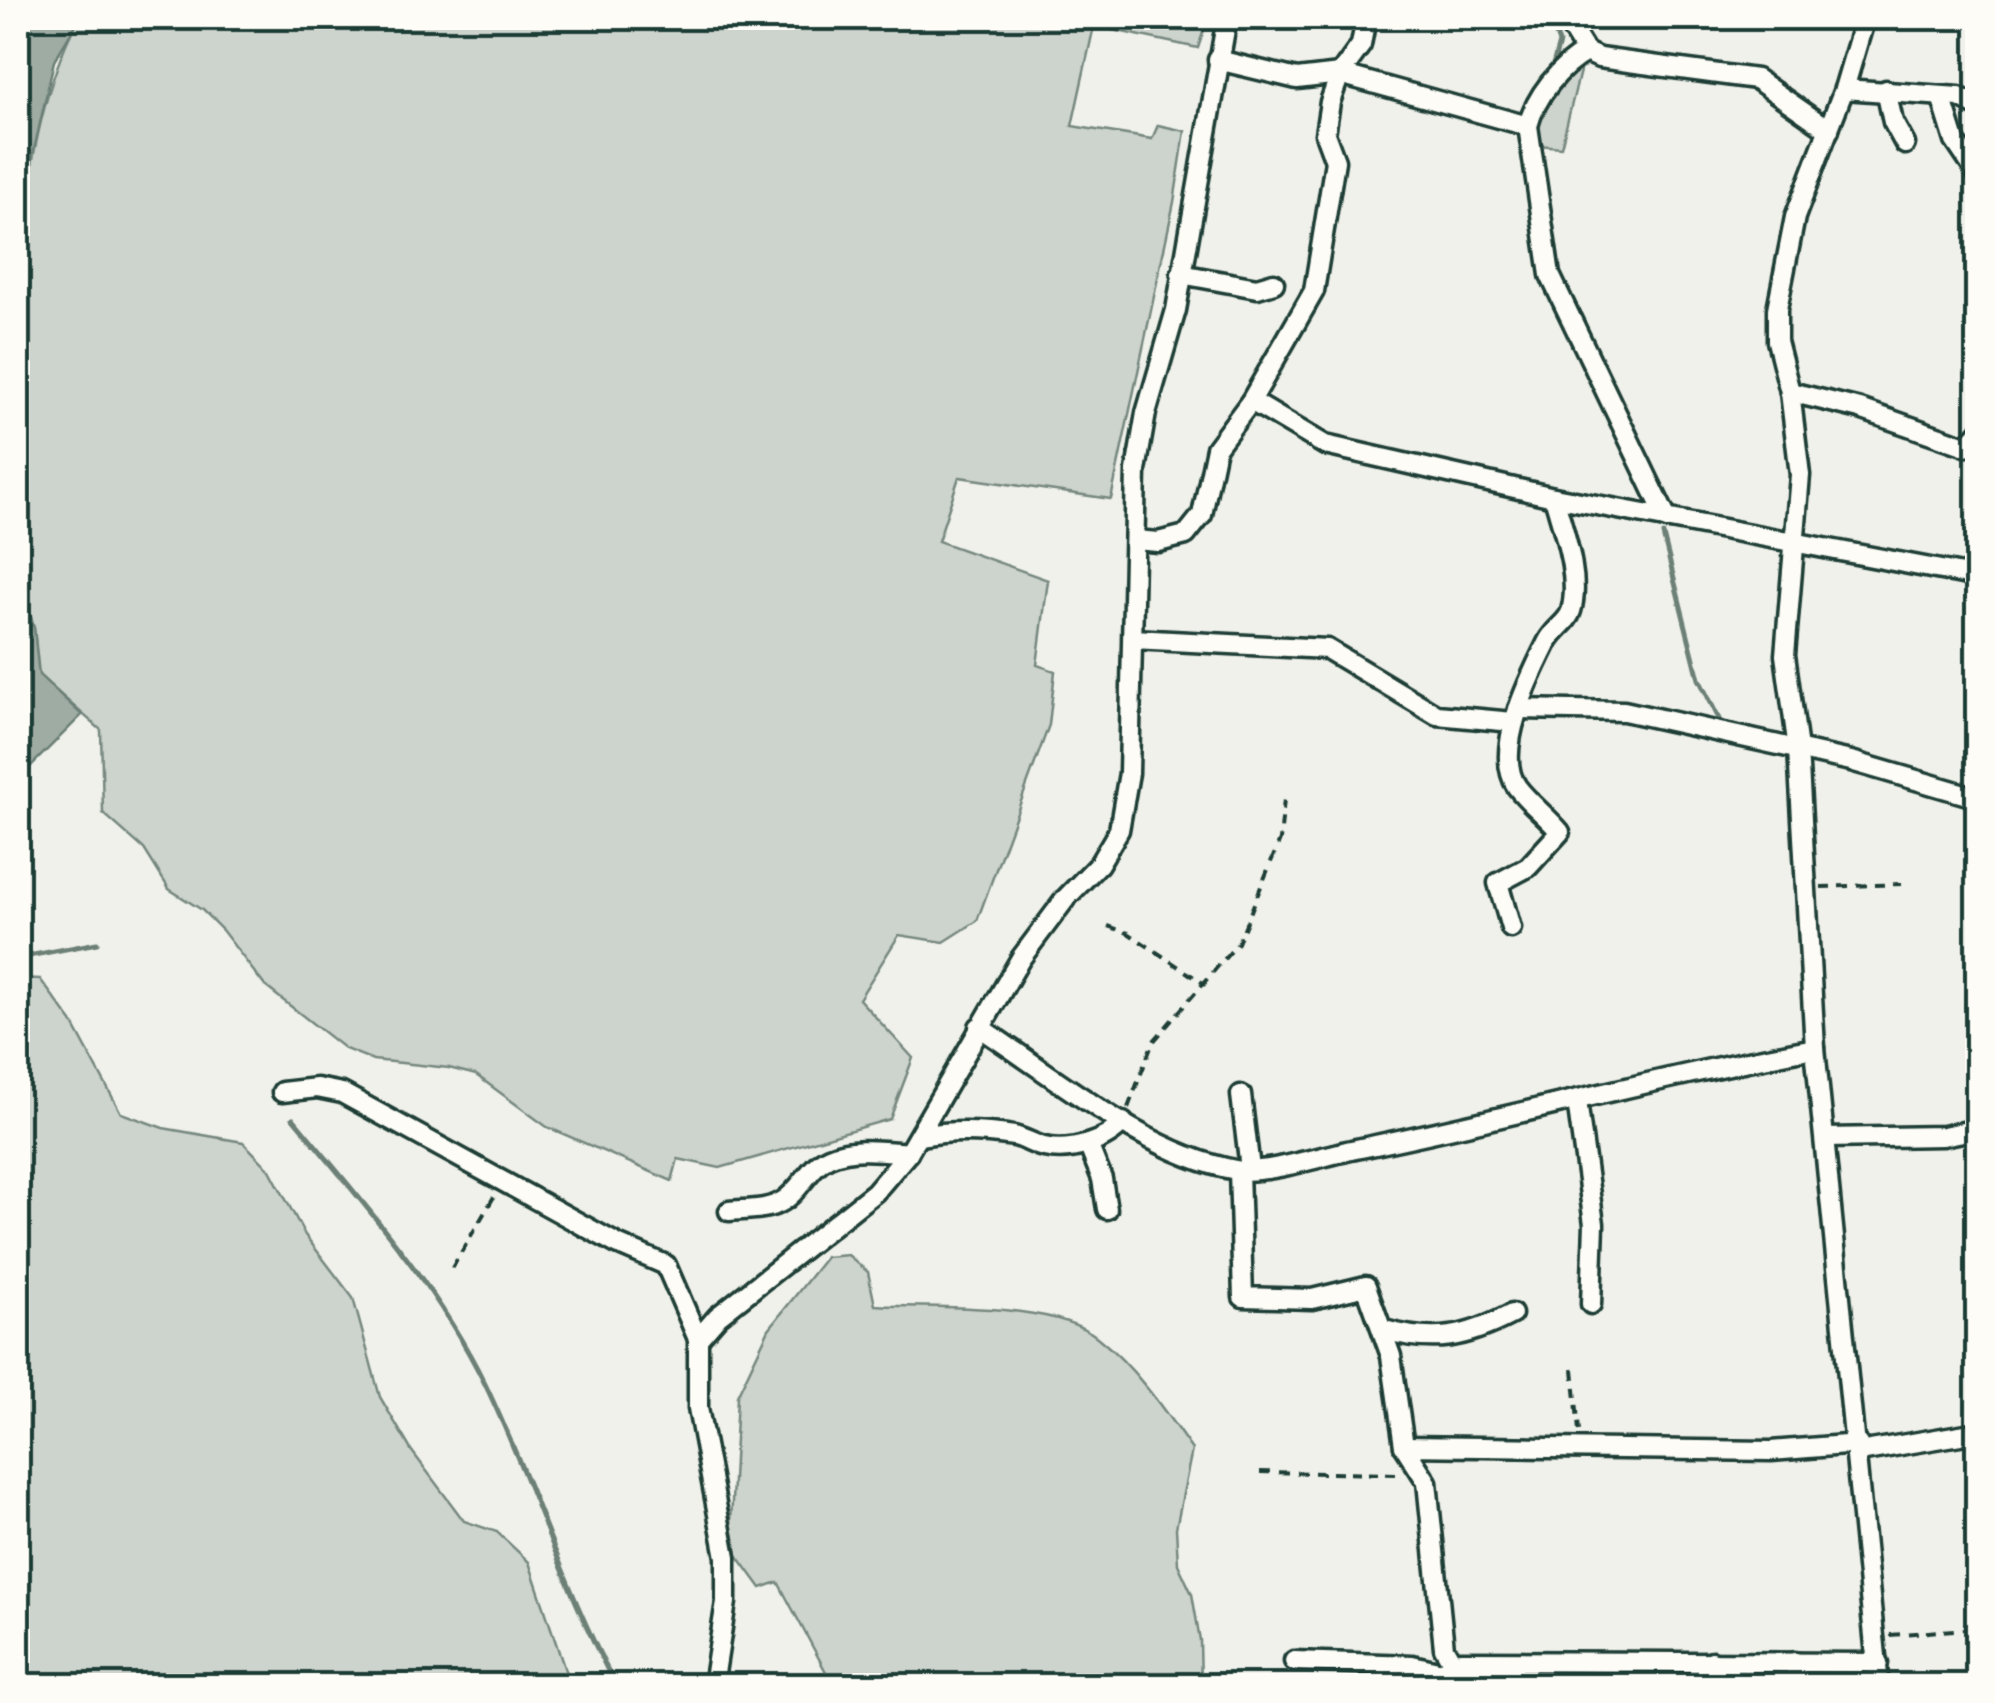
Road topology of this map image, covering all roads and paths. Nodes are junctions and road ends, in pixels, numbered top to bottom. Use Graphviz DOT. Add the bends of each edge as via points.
graph roads {
  1 [pos="1226,18"];
  2 [pos="1366,18"];
  3 [pos="1565,18"];
  4 [pos="1865,18"];
  5 [pos="1586,52"];
  6 [pos="1218,60"];
  7 [pos="1340,74"];
  8 [pos="1844,89"];
  9 [pos="1886,90"];
  10 [pos="1942,96"];
  11 [pos="1978,107"];
  12 [pos="1528,126"];
  13 [pos="1828,130"];
  14 [pos="1905,144"];
  15 [pos="1978,175"];
  16 [pos="1181,274"];
  17 [pos="1274,283"];
  18 [pos="1790,392"];
  19 [pos="1251,401"];
  20 [pos="1978,434"];
  21 [pos="1554,497"];
  22 [pos="1667,519"];
  23 [pos="1135,540"];
  24 [pos="1796,540"];
  25 [pos="1978,577"];
  26 [pos="1133,639"];
  27 [pos="1515,716"];
  28 [pos="1798,750"];
  29 [pos="1978,798"];
  30 [pos="1284,799"];
  31 [pos="1902,884"];
  32 [pos="1807,892"];
  33 [pos="1108,926"];
  34 [pos="1512,928"];
  35 [pos="1206,985"];
  36 [pos="979,1027"];
  37 [pos="1815,1048"];
  38 [pos="282,1092"];
  39 [pos="1241,1095"];
  40 [pos="1578,1100"];
  41 [pos="1123,1122"];
  42 [pos="1978,1129"];
  43 [pos="920,1136"];
  44 [pos="1825,1138"];
  45 [pos="1088,1144"];
  46 [pos="908,1153"];
  47 [pos="1244,1170"];
  48 [pos="502,1182"];
  49 [pos="1107,1209"];
  50 [pos="729,1211"];
  51 [pos="452,1268"];
  52 [pos="1591,1304"];
  53 [pos="1512,1314"];
  54 [pos="1384,1330"];
  55 [pos="698,1339"];
  56 [pos="1573,1369"];
  57 [pos="1978,1432"];
  58 [pos="1404,1446"];
  59 [pos="1580,1446"];
  60 [pos="1858,1448"];
  61 [pos="1260,1472"];
  62 [pos="1418,1472"];
  63 [pos="1978,1628"];
  64 [pos="1875,1636"];
  65 [pos="1294,1661"];
  66 [pos="1712,1662"];
  67 [pos="1795,1662"];
  68 [pos="1878,1663"];
  69 [pos="1442,1673"];
  70 [pos="713,1686"];
  71 [pos="1716,1686"];
  72 [pos="1797,1686"];
  73 [pos="1879,1686"];
  1 -- 6 [label="street"];
  2 -- 7 [label="street" via="1361,45"];
  3 -- 5 [label="street"];
  4 -- 8 [label="street"];
  5 -- 12 [label="street" via="1566,63"];
  5 -- 13 [label="street" via="1756,79"];
  6 -- 7 [label="street" via="1296,79"];
  6 -- 16 [label="street"];
  7 -- 12 [label="street"];
  7 -- 19 [label="street" via="1325,134 1335,161 1314,291"];
  8 -- 9 [label="street"];
  8 -- 13 [label="street"];
  9 -- 10 [label="street"];
  9 -- 14 [label="street"];
  10 -- 11 [label="street"];
  10 -- 15 [label="street" via="1955,141"];
  12 -- 22 [label="street" via="1550,274"];
  13 -- 18 [label="street" via="1795,218 1777,310 1776,341"];
  16 -- 17 [label="street" via="1257,288"];
  16 -- 23 [label="street" via="1136,471"];
  18 -- 20 [label="street" via="1860,408 1966,446"];
  18 -- 24 [label="street" via="1800,475"];
  19 -- 21 [label="street" via="1326,445"];
  19 -- 23 [label="street" via="1216,448 1202,515 1186,535"];
  21 -- 22 [label="street"];
  21 -- 27 [label="street" via="1570,559 1572,606 1550,637"];
  22 -- 24 [label="street"];
  23 -- 26 [label="street"];
  24 -- 25 [label="street"];
  24 -- 28 [label="street" via="1785,655"];
  26 -- 27 [label="street" via="1327,649 1438,716"];
  26 -- 36 [label="street" via="1130,773 1119,830 1021,958"];
  27 -- 28 [label="street" via="1624,711"];
  27 -- 34 [label="street" via="1516,785 1560,832 1528,867 1498,883"];
  28 -- 29 [label="street"];
  28 -- 32 [label="street"];
  30 -- 35 [label="path" via="1268,879 1238,943"];
  31 -- 32 [label="path" via="1829,885"];
  32 -- 37 [label="street"];
  33 -- 35 [label="path"];
  35 -- 41 [label="path" via="1153,1042"];
  36 -- 41 [label="street"];
  36 -- 43 [label="street"];
  37 -- 40 [label="street"];
  37 -- 44 [label="street"];
  38 -- 48 [label="street" via="342,1093"];
  39 -- 47 [label="street"];
  40 -- 47 [label="street"];
  40 -- 52 [label="street" via="1594,1224"];
  41 -- 45 [label="street"];
  41 -- 47 [label="street" via="1173,1148"];
  42 -- 44 [label="street"];
  43 -- 45 [label="street" via="970,1131 1016,1136 1046,1148"];
  43 -- 46 [label="street"];
  44 -- 60 [label="street"];
  45 -- 49 [label="street"];
  46 -- 50 [label="street" via="828,1158 786,1200"];
  46 -- 55 [label="street" via="875,1192"];
  47 -- 54 [label="street" via="1243,1297 1312,1299 1366,1286"];
  48 -- 51 [label="path"];
  48 -- 55 [label="street" via="666,1265"];
  53 -- 54 [label="street" via="1474,1334 1416,1339"];
  54 -- 58 [label="street"];
  55 -- 70 [label="street" via="698,1408 726,1557"];
  56 -- 59 [label="path"];
  57 -- 60 [label="street"];
  58 -- 59 [label="street"];
  58 -- 62 [label="street"];
  59 -- 60 [label="street"];
  60 -- 64 [label="street"];
  61 -- 62 [label="path"];
  62 -- 69 [label="street" via="1427,1482"];
  63 -- 64 [label="path"];
  64 -- 68 [label="street"];
  65 -- 69 [label="street" via="1412,1665"];
  66 -- 67 [label="street"];
  66 -- 69 [label="street"];
  66 -- 71 [label="street"];
  67 -- 68 [label="street"];
  67 -- 72 [label="street"];
  68 -- 73 [label="street"];
}
